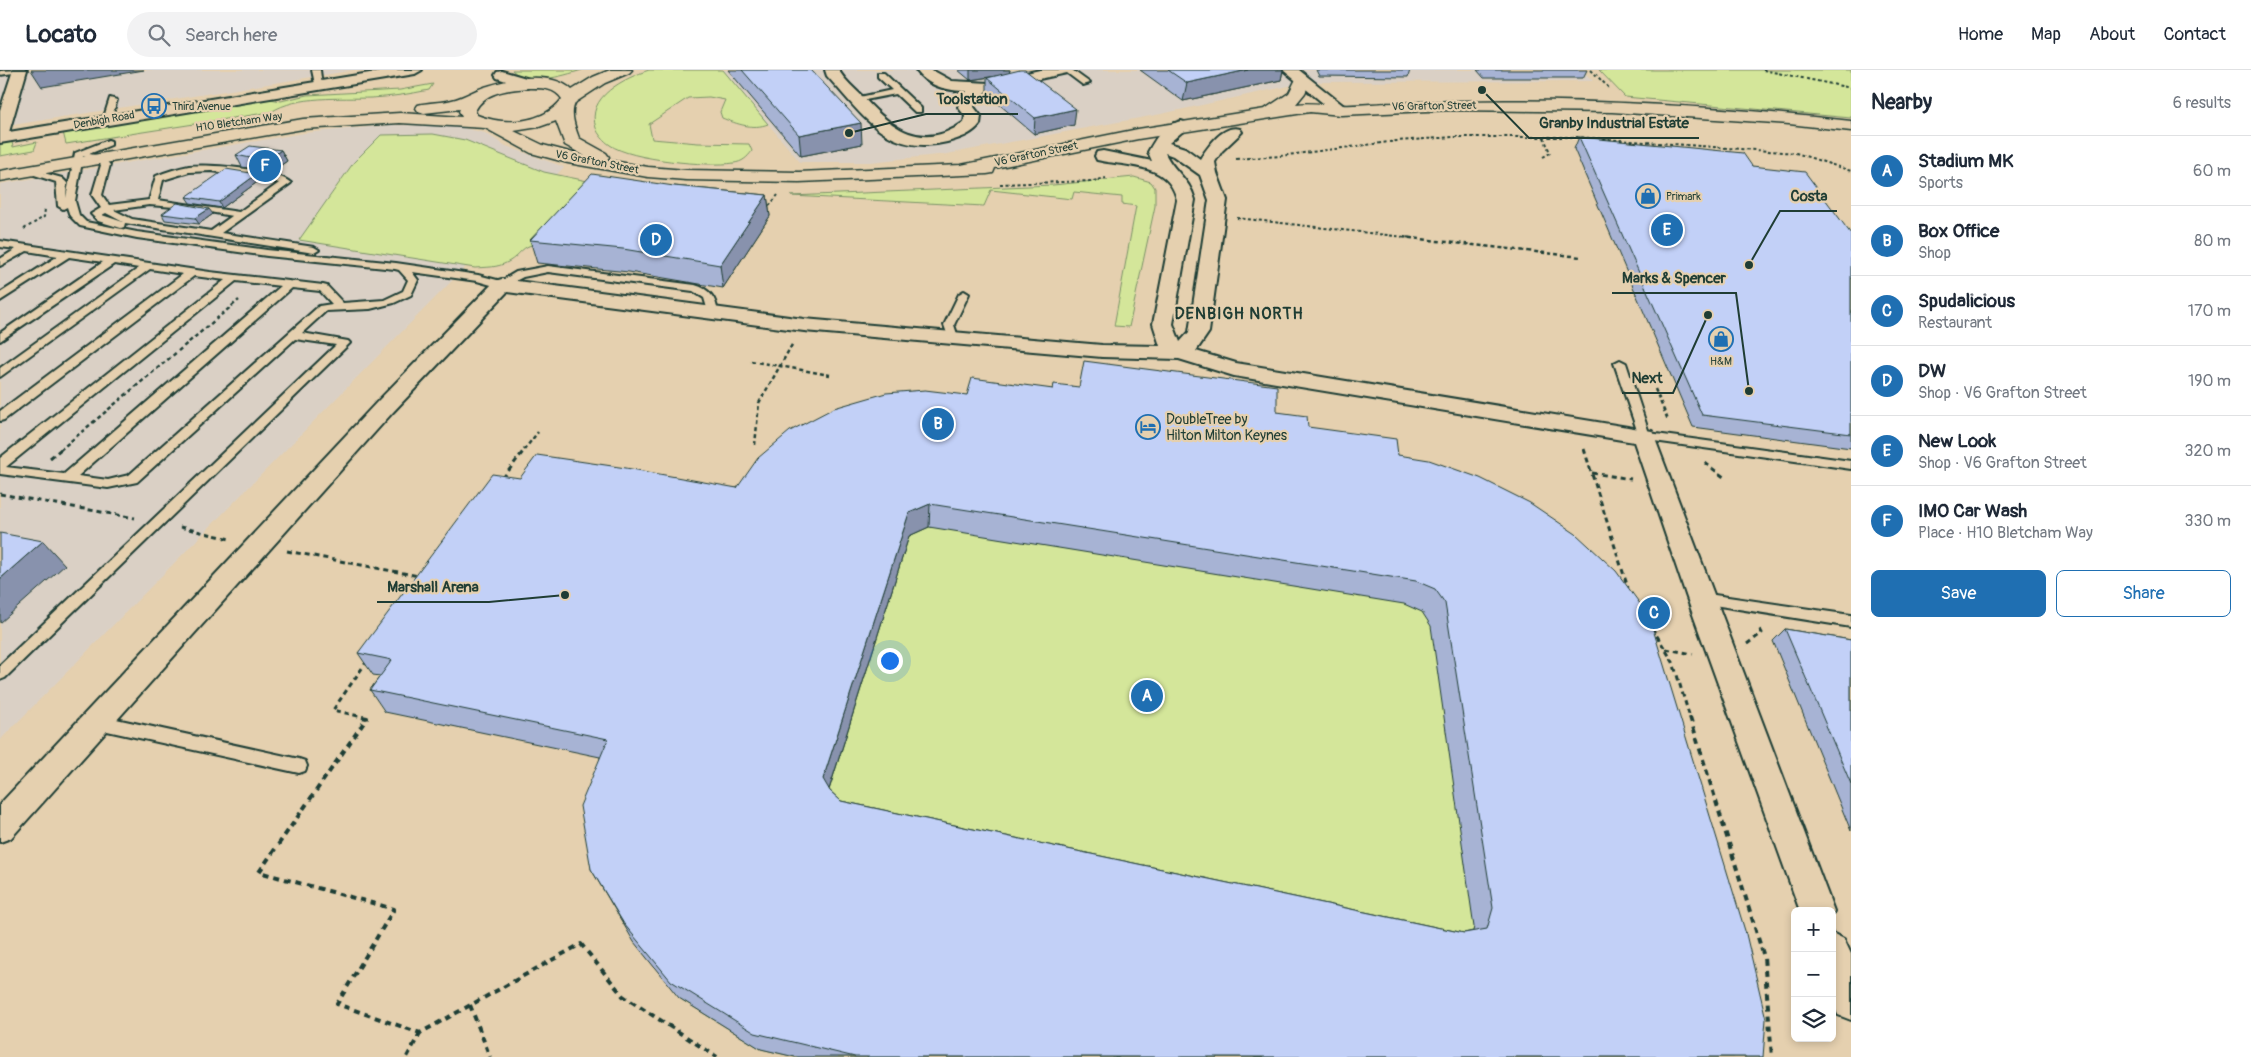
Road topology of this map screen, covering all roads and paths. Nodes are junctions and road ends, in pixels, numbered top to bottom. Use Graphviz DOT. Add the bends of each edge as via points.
graph roads {
  1 [pos="18,70"];
  2 [pos="415,70"];
  3 [pos="595,70"];
  4 [pos="624,70"];
  5 [pos="832,70"];
  6 [pos="923,70"];
  7 [pos="1062,70"];
  8 [pos="1067,70"];
  9 [pos="1290,70"];
  10 [pos="1591,70"];
  11 [pos="1763,70"];
  12 [pos="0,73"];
  13 [pos="501,73"];
  14 [pos="881,75"];
  15 [pos="318,77"];
  16 [pos="937,82"];
  17 [pos="1302,82"];
  18 [pos="535,83"];
  19 [pos="1086,83"];
  20 [pos="1604,83"];
  21 [pos="984,86"];
  22 [pos="1851,88"];
  23 [pos="898,91"];
  24 [pos="484,93"];
  25 [pos="113,100"];
  26 [pos="858,100"];
  27 [pos="568,104"];
  28 [pos="966,107"];
  29 [pos="918,110"];
  30 [pos="1341,110"];
  31 [pos="1270,112"];
  32 [pos="1736,116"];
  33 [pos="107,120"];
  34 [pos="486,124"];
  35 [pos="1181,126"];
  36 [pos="1851,126"];
  37 [pos="1234,132"];
  38 [pos="0,137"];
  39 [pos="1544,137"];
  40 [pos="1851,142"];
  41 [pos="108,143"];
  42 [pos="1075,145"];
  43 [pos="1158,146"];
  44 [pos="1103,156"];
  45 [pos="1543,157"];
  46 [pos="77,159"];
  47 [pos="0,162"];
  48 [pos="101,166"];
  49 [pos="0,168"];
  50 [pos="968,168"];
  51 [pos="26,171"];
  52 [pos="1169,171"];
  53 [pos="648,172"];
  54 [pos="1208,173"];
  55 [pos="0,176"];
  56 [pos="782,191"];
  57 [pos="153,202"];
  58 [pos="45,206"];
  59 [pos="105,209"];
  60 [pos="242,215"];
  61 [pos="761,216"];
  62 [pos="1232,218"];
  63 [pos="83,224"];
  64 [pos="17,233"];
  65 [pos="216,234"];
  66 [pos="137,235"];
  67 [pos="193,242"];
  68 [pos="0,244"];
  69 [pos="24,248"];
  70 [pos="67,254"];
  71 [pos="1581,257"];
  72 [pos="111,260"];
  73 [pos="0,263"];
  74 [pos="363,263"];
  75 [pos="148,266"];
  76 [pos="403,268"];
  77 [pos="192,272"];
  78 [pos="234,278"];
  79 [pos="290,284"];
  80 [pos="502,285"];
  81 [pos="964,294"];
  82 [pos="0,298"];
  83 [pos="339,305"];
  84 [pos="292,335"];
  85 [pos="953,337"];
  86 [pos="0,338"];
  87 [pos="794,342"];
  88 [pos="1180,353"];
  89 [pos="751,361"];
  90 [pos="1620,363"];
  91 [pos="780,365"];
  92 [pos="0,373"];
  93 [pos="830,375"];
  94 [pos="0,417"];
  95 [pos="538,432"];
  96 [pos="1644,436"];
  97 [pos="1581,441"];
  98 [pos="755,445"];
  99 [pos="0,465"];
  100 [pos="1851,465"];
  101 [pos="0,470"];
  102 [pos="1592,473"];
  103 [pos="66,479"];
  104 [pos="1660,483"];
  105 [pos="499,484"];
  106 [pos="0,494"];
  107 [pos="158,522"];
  108 [pos="259,545"];
  109 [pos="427,578"];
  110 [pos="1632,596"];
  111 [pos="1701,598"];
  112 [pos="1851,621"];
  113 [pos="1652,627"];
  114 [pos="372,656"];
  115 [pos="0,674"];
  116 [pos="98,722"];
  117 [pos="299,766"];
  118 [pos="0,827"];
  119 [pos="1816,907"];
  120 [pos="1832,952"];
  121 [pos="1851,1002"];
  122 [pos="470,1005"];
  123 [pos="420,1033"];
  124 [pos="407,1057"];
  125 [pos="490,1057"];
  126 [pos="717,1057"];
  127 [pos="1772,1057"];
  1 -- 12 [label="lane"];
  1 -- 38 [label="street"];
  2 -- 15 [label="street, Denbigh Road"];
  3 -- 18 [label="street, H10 Bletcham Way" via="575,77"];
  4 -- 27 [label="street, H10 Bletcham Way" via="600,80"];
  5 -- 26 [label="street"];
  6 -- 16 [label="street"];
  7 -- 21 [label="street"];
  8 -- 19 [label="lane"];
  9 -- 17 [label="street"];
  10 -- 20 [label="path"];
  11 -- 22 [label="path"];
  13 -- 18 [label="street"];
  13 -- 24 [label="street"];
  14 -- 23 [label="lane"];
  15 -- 33 [label="street, Denbigh Road"];
  16 -- 21 [label="street" via="954,87"];
  16 -- 28 [label="street" via="942,91"];
  17 -- 30 [label="street"];
  17 -- 31 [label="street" via="1292,101"];
  18 -- 24 [label="street, H10 Bletcham Way" via="508,85"];
  18 -- 27 [label="street" via="557,86 567,92"];
  21 -- 28 [label="street" via="970,96"];
  23 -- 26 [label="lane"];
  23 -- 29 [label="lane"];
  24 -- 34 [label="street" via="470,103 467,111 470,118"];
  24 -- 41 [label="street, H10 Bletcham Way" via="455,105 436,108 349,108 308,112"];
  25 -- 33 [label="lane"];
  26 -- 28 [label="street" via="894,134 922,140 938,139 965,130 972,124 973,116"];
  27 -- 34 [label="street, H10 Bletcham Way" via="549,118 526,125"];
  27 -- 53 [label="street, V6 Grafton Street" via="564,120 571,141 594,155"];
  30 -- 31 [label="street, V6 Grafton Street" via="1310,107"];
  30 -- 32 [label="street, V6 Grafton Street" via="1451,105 1540,106 1629,108"];
  30 -- 37 [label="street, V6 Grafton Street" via="1305,120"];
  31 -- 35 [label="street, V6 Grafton Street"];
  32 -- 36 [label="street, V6 Grafton Street"];
  32 -- 40 [label="street, V6 Grafton Street"];
  33 -- 38 [label="street, Denbigh Road"];
  34 -- 48 [label="street, H10 Bletcham Way" via="416,119 317,128 133,160 114,167"];
  34 -- 53 [label="street, V6 Grafton Street" via="537,149 568,158"];
  35 -- 42 [label="street, V6 Grafton Street"];
  35 -- 43 [label="street" via="1164,137"];
  37 -- 43 [label="street, V6 Grafton Street"];
  37 -- 54 [label="street" via="1216,148 1207,162"];
  39 -- 45 [label="path" via="1550,153"];
  41 -- 46 [label="lane"];
  41 -- 47 [label="street, H10 Bletcham Way"];
  42 -- 43 [label="street" via="1131,142"];
  42 -- 50 [label="street, V6 Grafton Street"];
  43 -- 44 [label="street, V6 Grafton Street"];
  43 -- 52 [label="street" via="1158,159"];
  43 -- 54 [label="street" via="1179,152"];
  44 -- 50 [label="street, V6 Grafton Street" via="1030,167"];
  44 -- 52 [label="street"];
  46 -- 48 [label="street, H10 Bletcham Way"];
  46 -- 49 [label="street, H10 Bletcham Way"];
  46 -- 51 [label="street, H10 Bletcham Way"];
  46 -- 63 [label="lane" via="70,201 75,216"];
  48 -- 59 [label="lane" via="97,195"];
  50 -- 53 [label="street, V6 Grafton Street" via="799,178"];
  51 -- 55 [label="street, H10 Bletcham Way"];
  51 -- 63 [label="lane" via="59,180 61,202 71,218"];
  52 -- 88 [label="street" via="1185,189 1186,200 1163,324 1170,345"];
  54 -- 88 [label="street" via="1218,200 1199,332"];
  56 -- 61 [label="path"];
  57 -- 59 [label="lane"];
  57 -- 60 [label="lane"];
  57 -- 60 [label="lane" via="159,178 190,169 208,168 286,183"];
  58 -- 64 [label="path" via="44,217"];
  59 -- 65 [label="lane" via="130,222"];
  59 -- 66 [label="lane" via="96,216 130,228"];
  60 -- 65 [label="lane"];
  62 -- 71 [label="path"];
  63 -- 66 [label="lane"];
  65 -- 67 [label="lane"];
  65 -- 74 [label="lane" via="330,252"];
  66 -- 67 [label="lane"];
  67 -- 74 [label="lane"];
  68 -- 69 [label="lane"];
  69 -- 70 [label="lane"];
  69 -- 73 [label="lane"];
  70 -- 72 [label="lane"];
  70 -- 82 [label="lane"];
  72 -- 75 [label="lane"];
  72 -- 86 [label="lane"];
  74 -- 76 [label="lane"];
  75 -- 77 [label="lane"];
  75 -- 92 [label="lane"];
  76 -- 80 [label="lane" via="478,278"];
  76 -- 83 [label="lane" via="413,280 407,294 385,303"];
  77 -- 78 [label="lane"];
  77 -- 94 [label="lane"];
  78 -- 79 [label="lane"];
  78 -- 99 [label="lane"];
  79 -- 83 [label="lane" via="323,288"];
  79 -- 103 [label="lane"];
  80 -- 85 [label="street" via="804,325"];
  80 -- 108 [label="street"];
  81 -- 85 [label="lane" via="949,325"];
  83 -- 84 [label="lane" via="323,308"];
  84 -- 103 [label="lane" via="134,479 108,484"];
  84 -- 107 [label="lane" via="344,343"];
  85 -- 88 [label="street" via="1102,351"];
  87 -- 91 [label="path"];
  88 -- 96 [label="street" via="1234,369"];
  89 -- 91 [label="path"];
  90 -- 96 [label="lane"];
  91 -- 93 [label="path"];
  91 -- 98 [label="path" via="759,403"];
  95 -- 105 [label="path"];
  96 -- 100 [label="lane"];
  96 -- 104 [label="street"];
  97 -- 102 [label="path"];
  101 -- 103 [label="lane"];
  102 -- 104 [label="path"];
  102 -- 110 [label="path"];
  104 -- 111 [label="street"];
  106 -- 107 [label="path"];
  107 -- 108 [label="path"];
  107 -- 115 [label="lane"];
  108 -- 109 [label="path"];
  108 -- 116 [label="street"];
  111 -- 112 [label="lane"];
  111 -- 119 [label="street"];
  113 -- 127 [label="path" via="1673,662 1764,957"];
  114 -- 123 [label="path" via="332,710 367,718 259,872 394,909 337,1004"];
  116 -- 117 [label="lane"];
  116 -- 118 [label="street"];
  120 -- 121 [label="street"];
  122 -- 123 [label="path"];
  122 -- 125 [label="path"];
  122 -- 126 [label="path" via="581,944 623,996"];
  123 -- 124 [label="path"];
}
